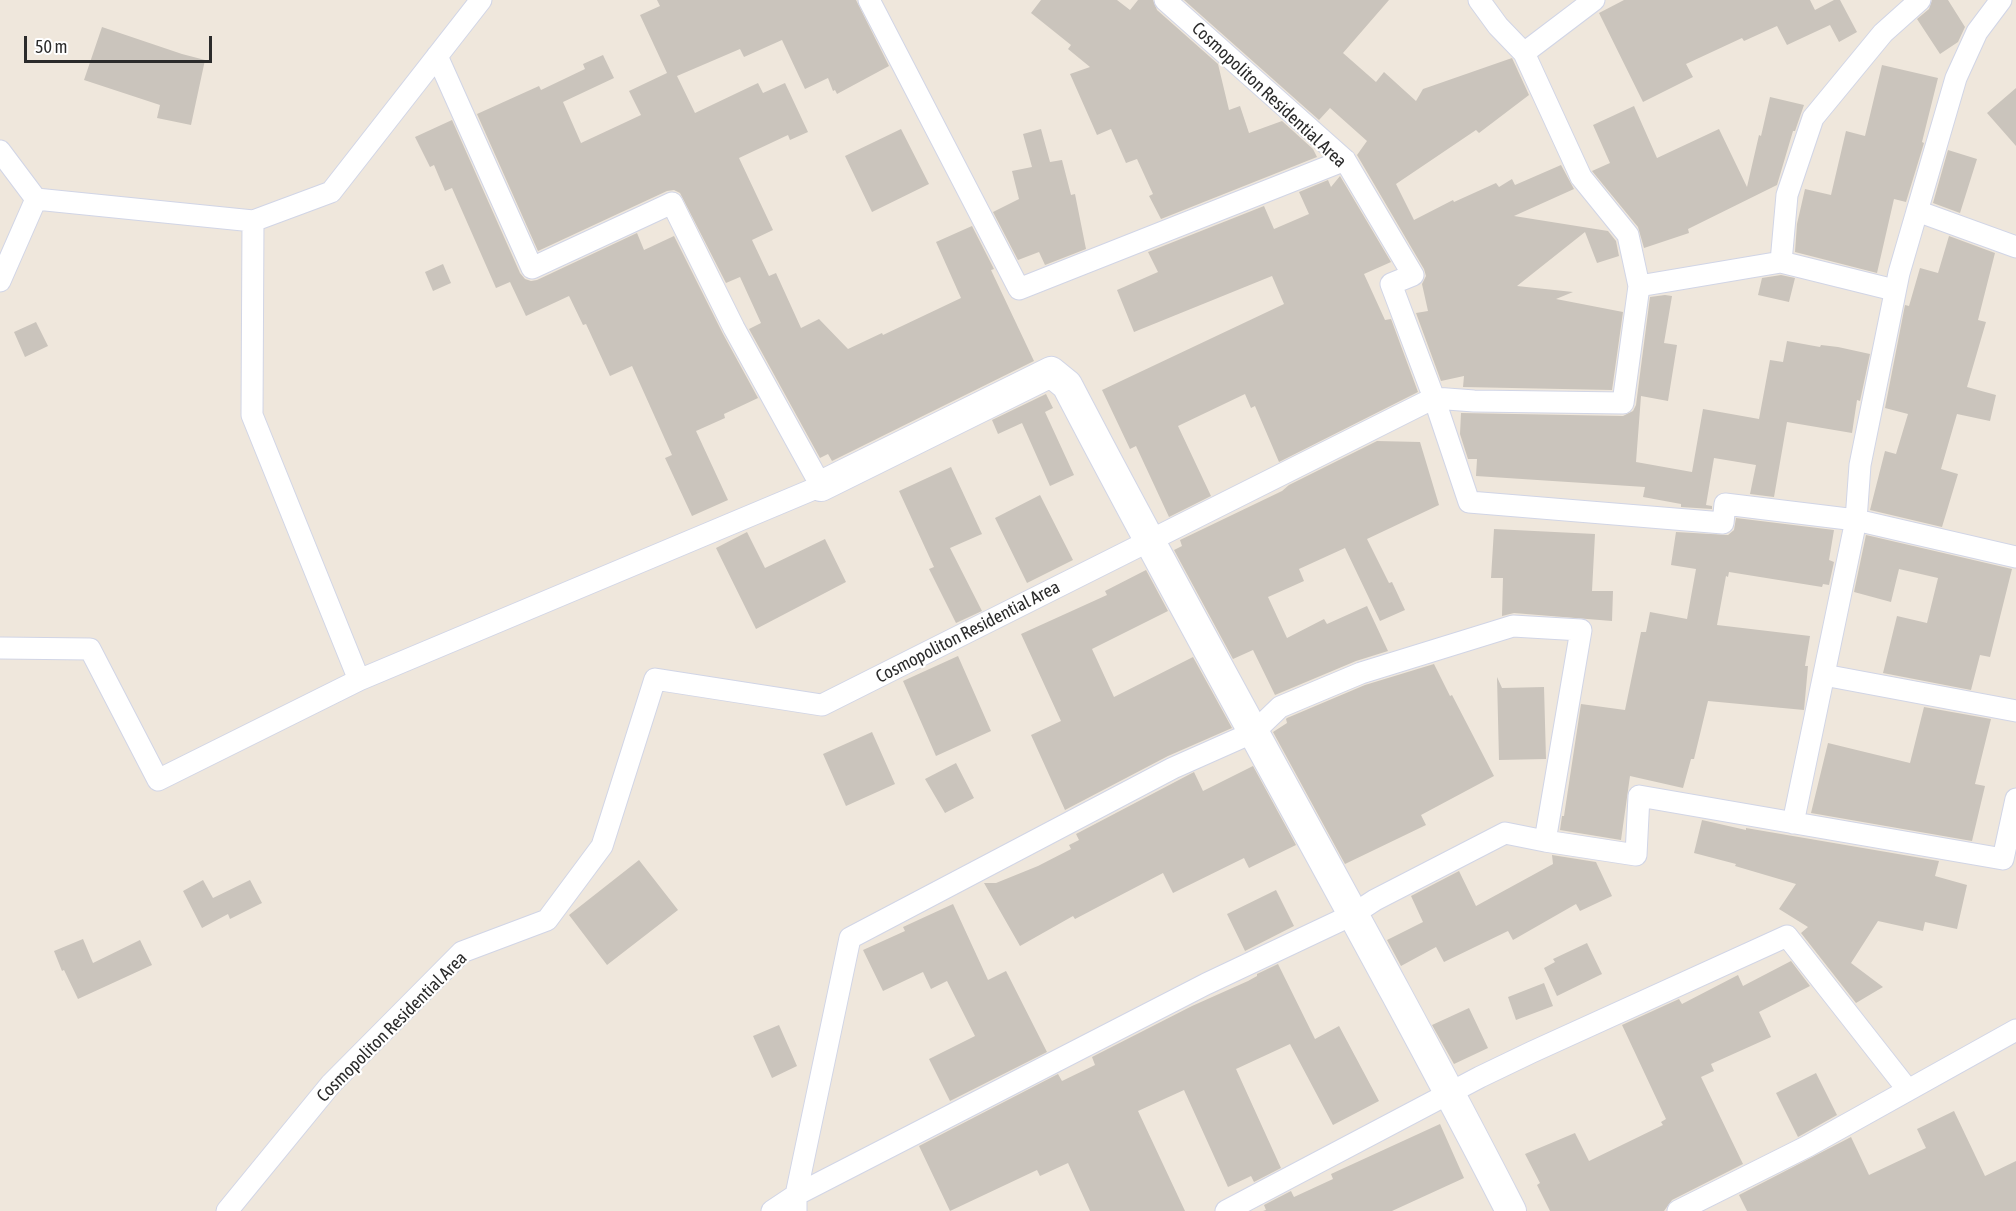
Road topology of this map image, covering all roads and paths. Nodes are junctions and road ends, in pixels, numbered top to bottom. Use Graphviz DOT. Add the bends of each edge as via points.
graph roads {
  1 [pos="481,0"];
  2 [pos="869,0"];
  3 [pos="1165,0"];
  4 [pos="1479,0"];
  5 [pos="1594,0"];
  6 [pos="1920,0"];
  7 [pos="2001,0"];
  8 [pos="1524,53"];
  9 [pos="437,56"];
  10 [pos="0,151"];
  11 [pos="1345,160"];
  12 [pos="36,199"];
  13 [pos="1917,211"];
  14 [pos="254,220"];
  15 [pos="2016,247"];
  16 [pos="1781,262"];
  17 [pos="0,280"];
  18 [pos="1639,286"];
  19 [pos="1894,290"];
  20 [pos="1434,398"];
  21 [pos="821,486"];
  22 [pos="1856,520"];
  23 [pos="1148,542"];
  24 [pos="2016,557"];
  25 [pos="0,648"];
  26 [pos="1824,675"];
  27 [pos="358,680"];
  28 [pos="2016,711"];
  29 [pos="1254,732"];
  30 [pos="2016,799"];
  31 [pos="1793,823"];
  32 [pos="1545,841"];
  33 [pos="1352,915"];
  34 [pos="2016,1030"];
  35 [pos="1908,1090"];
  36 [pos="1449,1093"];
  37 [pos="796,1203"];
  38 [pos="227,1211"];
  39 [pos="772,1211"];
  40 [pos="1226,1211"];
  41 [pos="1511,1211"];
  42 [pos="1678,1211"];
  1 -- 9 [label="street"];
  2 -- 11 [label="street" via="1019,289"];
  3 -- 11 [label="street, Cosmopoliton Residential Area"];
  4 -- 8 [label="street"];
  5 -- 8 [label="street"];
  6 -- 16 [label="street" via="1883,33 1813,118 1787,195"];
  7 -- 13 [label="street" via="1977,32 1956,78"];
  8 -- 18 [label="street" via="1581,177 1628,235"];
  9 -- 14 [label="street" via="331,192"];
  9 -- 21 [label="street" via="532,268 672,202 734,328"];
  10 -- 12 [label="street"];
  11 -- 20 [label="street, Cosmopoliton Residential Area" via="1413,274 1391,284"];
  12 -- 14 [label="street"];
  12 -- 17 [label="street"];
  13 -- 15 [label="street"];
  13 -- 19 [label="street"];
  14 -- 27 [label="street" via="252,415"];
  16 -- 18 [label="street"];
  16 -- 19 [label="street"];
  18 -- 20 [label="street" via="1623,403"];
  19 -- 22 [label="street" via="1860,465"];
  20 -- 22 [label="street" via="1469,502 1723,523 1725,504"];
  20 -- 23 [label="street, Cosmopoliton Residential Area"];
  21 -- 23 [label="street" via="1051,372 1067,385"];
  21 -- 27 [label="street"];
  22 -- 24 [label="street"];
  22 -- 26 [label="street"];
  23 -- 29 [label="street"];
  23 -- 38 [label="street, Cosmopoliton Residential Area" via="822,705 655,679 602,846 547,920 462,952 331,1084"];
  25 -- 27 [label="street" via="90,649 158,780"];
  26 -- 28 [label="street"];
  26 -- 31 [label="street"];
  29 -- 32 [label="street" via="1280,707 1361,673 1513,626 1581,630"];
  29 -- 33 [label="street"];
  29 -- 37 [label="street" via="1173,768 850,938"];
  30 -- 31 [label="street" via="2002,859"];
  31 -- 32 [label="street" via="1639,796 1636,855"];
  32 -- 33 [label="street" via="1505,833"];
  33 -- 36 [label="street"];
  33 -- 37 [label="street" via="1206,984"];
  34 -- 35 [label="street"];
  35 -- 36 [label="street" via="1787,936"];
  35 -- 42 [label="street" via="1808,1146"];
  36 -- 40 [label="street"];
  36 -- 41 [label="street"];
  37 -- 39 [label="street"];
}
